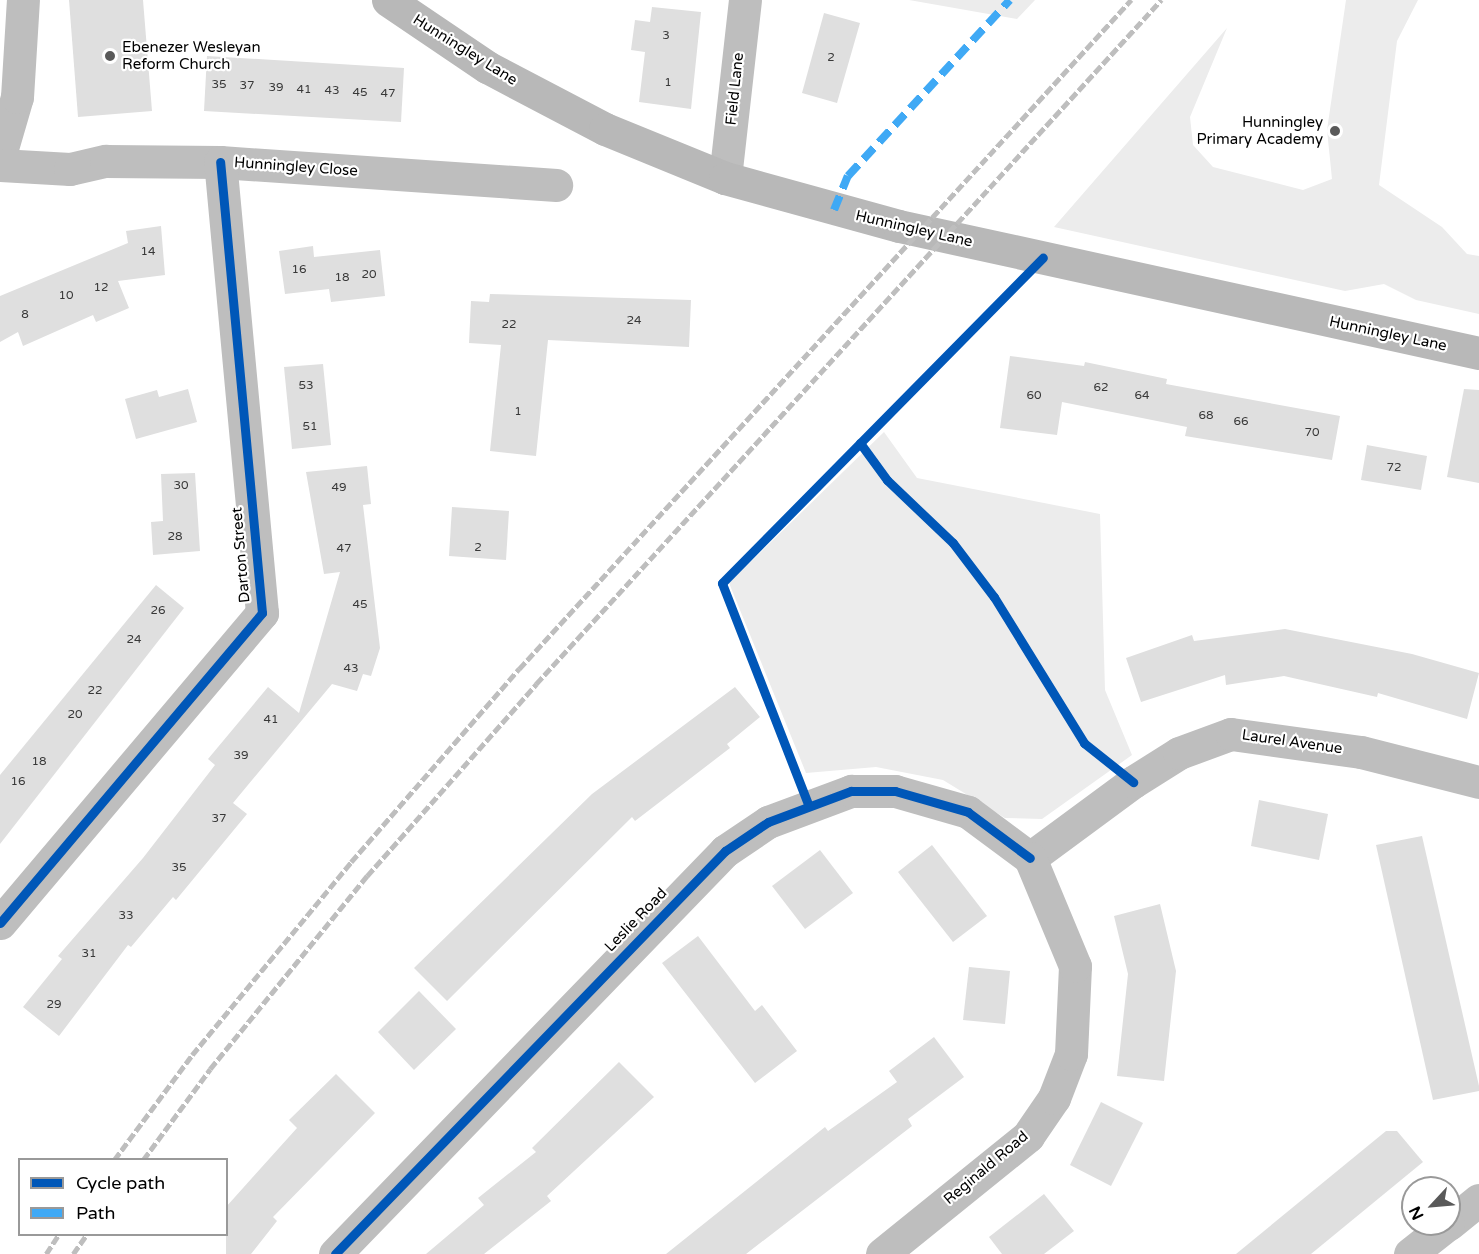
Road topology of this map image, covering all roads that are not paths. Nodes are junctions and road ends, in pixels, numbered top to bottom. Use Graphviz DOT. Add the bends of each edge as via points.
graph roads {
  1 [pos="23,0"];
  2 [pos="388,0"];
  3 [pos="745,0"];
  4 [pos="0,155"];
  5 [pos="220,162"];
  6 [pos="0,165"];
  7 [pos="725,178"];
  8 [pos="556,185"];
  9 [pos="1479,353"];
  10 [pos="1479,782"];
  11 [pos="1030,858"];
  12 [pos="0,923"];
  13 [pos="1479,1200"];
  14 [pos="1461,1214"];
  15 [pos="1433,1236"];
  16 [pos="335,1254"];
  17 [pos="882,1254"];
  18 [pos="1410,1254"];
  1 -- 4 [label="street" via="17,97"];
  2 -- 7 [label="main road, Hunningley Lane" via="487,67 605,129"];
  3 -- 7 [label="street, Field Lane"];
  5 -- 6 [label="street, Hunningley Close" via="106,161 70,169"];
  5 -- 8 [label="street, Hunningley Close"];
  5 -- 12 [label="street, Darton Street" via="262,613"];
  7 -- 9 [label="main road, Hunningley Lane" via="899,226"];
  10 -- 11 [label="street, Laurel Avenue" via="1361,752 1231,734 1179,753"];
  11 -- 16 [label="street, Leslie Road" via="968,812 894,791 851,791 768,822 725,851"];
  11 -- 17 [label="street, Reginald Road" via="1075,966 1071,1054 1054,1098 1028,1136"];
  13 -- 14 [label="street"];
  15 -- 18 [label="street"];
}
